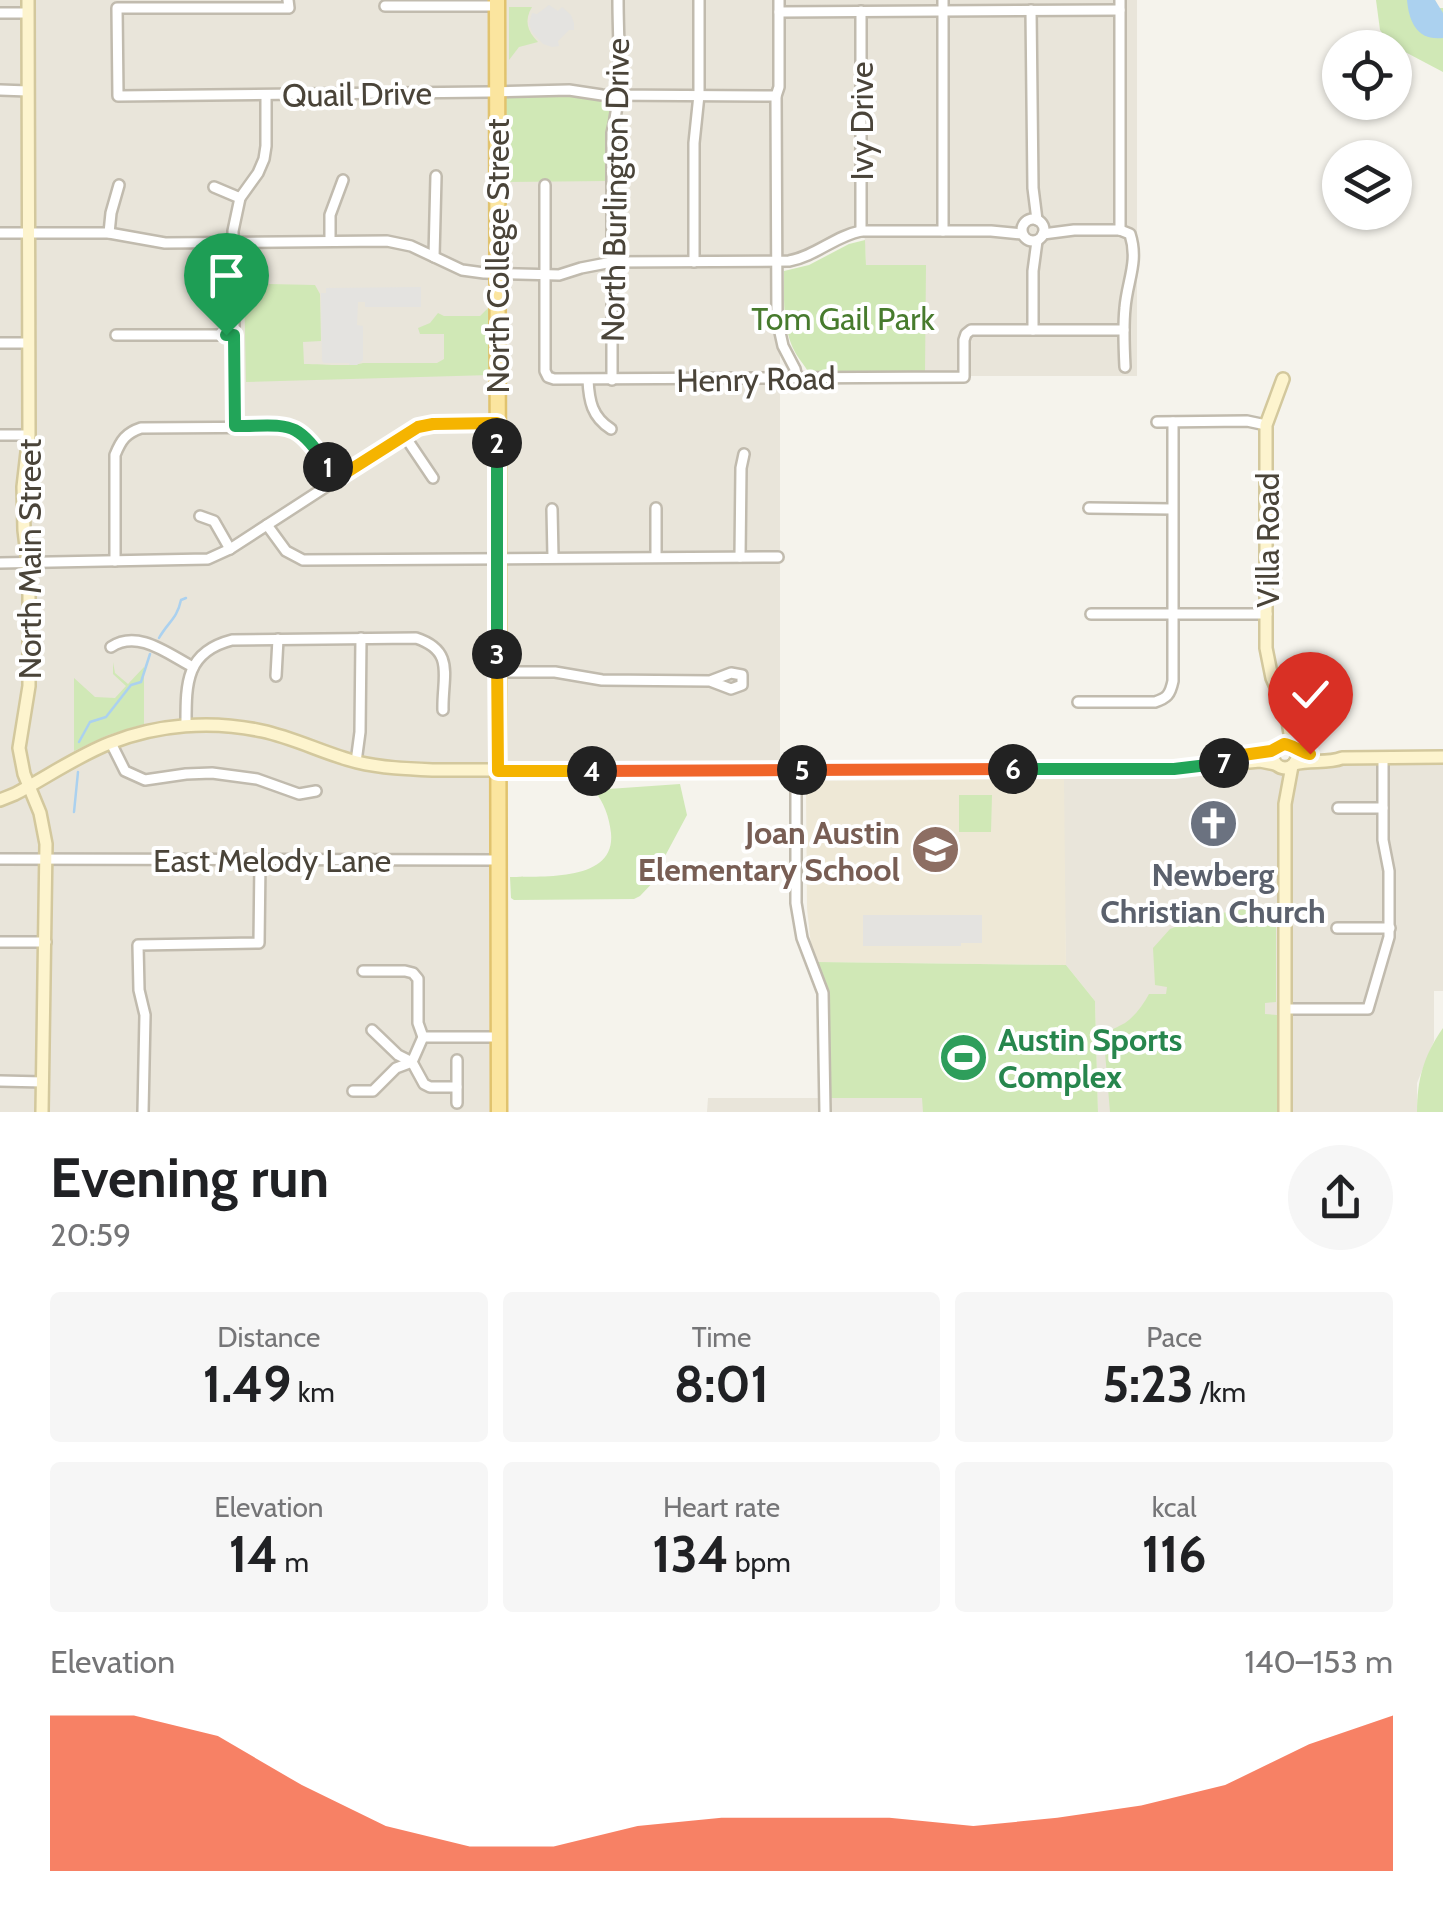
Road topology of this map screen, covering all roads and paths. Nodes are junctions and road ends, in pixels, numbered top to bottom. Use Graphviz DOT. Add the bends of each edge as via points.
graph roads {
  1 [pos="618,0"];
  2 [pos="698,0"];
  3 [pos="779,0"];
  4 [pos="498,3"];
  5 [pos="288,4"];
  6 [pos="1120,5"];
  7 [pos="385,6"];
  8 [pos="943,6"];
  9 [pos="28,7"];
  10 [pos="1031,10"];
  11 [pos="779,12"];
  12 [pos="861,12"];
  13 [pos="0,13"];
  14 [pos="0,90"];
  15 [pos="28,90"];
  16 [pos="498,91"];
  17 [pos="266,95"];
  18 [pos="618,95"];
  19 [pos="699,96"];
  20 [pos="776,96"];
  21 [pos="436,176"];
  22 [pos="342,180"];
  23 [pos="118,185"];
  24 [pos="545,185"];
  25 [pos="214,187"];
  26 [pos="240,198"];
  27 [pos="861,230"];
  28 [pos="1033,230"];
  29 [pos="1120,230"];
  30 [pos="943,231"];
  31 [pos="109,232"];
  32 [pos="0,233"];
  33 [pos="28,233"];
  34 [pos="330,241"];
  35 [pos="233,242"];
  36 [pos="434,258"];
  37 [pos="612,262"];
  38 [pos="694,262"];
  39 [pos="777,262"];
  40 [pos="498,273"];
  41 [pos="545,275"];
  42 [pos="1033,330"];
  43 [pos="1124,330"];
  44 [pos="234,335"];
  45 [pos="116,336"];
  46 [pos="0,342"];
  47 [pos="28,342"];
  48 [pos="1125,367"];
  49 [pos="797,378"];
  50 [pos="588,380"];
  51 [pos="612,380"];
  52 [pos="1283,380"];
  53 [pos="1157,422"];
  54 [pos="1173,422"];
  55 [pos="497,423"];
  56 [pos="1266,424"];
  57 [pos="235,426"];
  58 [pos="612,429"];
  59 [pos="0,435"];
  60 [pos="28,435"];
  61 [pos="404,435"];
  62 [pos="744,454"];
  63 [pos="433,478"];
  64 [pos="336,479"];
  65 [pos="656,508"];
  66 [pos="1089,508"];
  67 [pos="552,509"];
  68 [pos="1172,509"];
  69 [pos="200,516"];
  70 [pos="267,524"];
  71 [pos="230,549"];
  72 [pos="553,557"];
  73 [pos="656,557"];
  74 [pos="740,557"];
  75 [pos="778,557"];
  76 [pos="497,558"];
  77 [pos="28,562"];
  78 [pos="115,562"];
  79 [pos="0,563"];
  80 [pos="1091,614"];
  81 [pos="1172,614"];
  82 [pos="1267,614"];
  83 [pos="361,638"];
  84 [pos="278,639"];
  85 [pos="111,647"];
  86 [pos="193,667"];
  87 [pos="497,672"];
  88 [pos="276,676"];
  89 [pos="710,680"];
  90 [pos="1281,701"];
  91 [pos="1078,702"];
  92 [pos="443,710"];
  93 [pos="186,726"];
  94 [pos="111,743"];
  95 [pos="1293,747"];
  96 [pos="1275,748"];
  97 [pos="1443,757"];
  98 [pos="1342,758"];
  99 [pos="1382,758"];
  100 [pos="356,762"];
  101 [pos="1226,763"];
  102 [pos="1285,765"];
  103 [pos="796,770"];
  104 [pos="498,771"];
  105 [pos="30,786"];
  106 [pos="316,792"];
  107 [pos="0,800"];
  108 [pos="1338,808"];
  109 [pos="1383,808"];
  110 [pos="0,859"];
  111 [pos="46,859"];
  112 [pos="498,860"];
  113 [pos="260,861"];
  114 [pos="1336,928"];
  115 [pos="1390,928"];
  116 [pos="0,942"];
  117 [pos="46,942"];
  118 [pos="363,971"];
  119 [pos="1285,1009"];
  120 [pos="372,1030"];
  121 [pos="423,1036"];
  122 [pos="499,1037"];
  123 [pos="457,1060"];
  124 [pos="412,1062"];
  125 [pos="0,1081"];
  126 [pos="43,1082"];
  127 [pos="457,1087"];
  128 [pos="353,1091"];
  129 [pos="457,1103"];
  130 [pos="42,1112"];
  131 [pos="143,1112"];
  132 [pos="499,1112"];
  133 [pos="824,1112"];
  134 [pos="1285,1112"];
  1 -- 18 [label="street, North Burlington Drive"];
  2 -- 19 [label="street"];
  3 -- 11 [label="street"];
  4 -- 7 [label="street"];
  4 -- 16 [label="main road, North College Street"];
  5 -- 17 [label="street, Quail Drive" via="117,8 118,96"];
  6 -- 10 [label="street"];
  6 -- 29 [label="street"];
  8 -- 10 [label="street"];
  8 -- 12 [label="street"];
  8 -- 30 [label="street"];
  9 -- 13 [label="street"];
  9 -- 15 [label="street, North Main Street"];
  10 -- 28 [label="street"];
  11 -- 12 [label="street"];
  11 -- 20 [label="street"];
  12 -- 27 [label="street, Ivy Drive"];
  14 -- 15 [label="street"];
  15 -- 33 [label="street, North Main Street"];
  16 -- 17 [label="street, Quail Drive"];
  16 -- 18 [label="street, Quail Drive"];
  16 -- 40 [label="main road, North College Street"];
  17 -- 26 [label="street" via="264,159"];
  18 -- 19 [label="street, Quail Drive"];
  18 -- 37 [label="street, North Burlington Drive"];
  19 -- 20 [label="street, Quail Drive"];
  19 -- 38 [label="street"];
  20 -- 39 [label="street"];
  21 -- 36 [label="street"];
  22 -- 34 [label="street"];
  23 -- 31 [label="street"];
  24 -- 41 [label="street"];
  25 -- 26 [label="street"];
  26 -- 35 [label="street"];
  27 -- 30 [label="street"];
  27 -- 39 [label="street" via="803,258"];
  28 -- 29 [label="street"];
  28 -- 30 [label="street"];
  28 -- 42 [label="street"];
  29 -- 43 [label="street" via="1132,242"];
  31 -- 33 [label="street"];
  31 -- 35 [label="street" via="165,243"];
  32 -- 33 [label="street"];
  33 -- 47 [label="street, North Main Street"];
  34 -- 35 [label="street"];
  34 -- 36 [label="street" via="399,242"];
  35 -- 44 [label="street"];
  36 -- 40 [label="street" via="462,270"];
  37 -- 38 [label="street"];
  37 -- 41 [label="street"];
  37 -- 51 [label="street, North Burlington Drive"];
  38 -- 39 [label="street"];
  39 -- 49 [label="street" via="777,320"];
  40 -- 41 [label="street"];
  40 -- 55 [label="main road, North College Street"];
  41 -- 50 [label="street, Henry Road" via="545,371 548,377"];
  42 -- 43 [label="street"];
  42 -- 49 [label="street, Henry Road" via="971,330 964,340 964,377"];
  43 -- 48 [label="street"];
  44 -- 45 [label="street"];
  44 -- 57 [label="street"];
  46 -- 47 [label="street"];
  47 -- 60 [label="street, North Main Street"];
  49 -- 51 [label="street, Henry Road"];
  50 -- 51 [label="street, Henry Road"];
  50 -- 58 [label="street" via="593,411"];
  52 -- 56 [label="street, Villa Road"];
  53 -- 54 [label="street"];
  54 -- 56 [label="street"];
  54 -- 68 [label="street"];
  55 -- 61 [label="street" via="433,424"];
  55 -- 76 [label="main road, North College Street"];
  56 -- 82 [label="street, Villa Road"];
  57 -- 64 [label="street" via="298,430"];
  57 -- 78 [label="street" via="141,428 124,436 115,455"];
  59 -- 60 [label="street"];
  60 -- 77 [label="street, North Main Street"];
  61 -- 63 [label="street"];
  61 -- 64 [label="street"];
  62 -- 74 [label="street"];
  64 -- 70 [label="street"];
  65 -- 73 [label="street"];
  66 -- 68 [label="street"];
  67 -- 72 [label="street"];
  68 -- 81 [label="street"];
  69 -- 71 [label="street" via="214,521"];
  70 -- 71 [label="street"];
  70 -- 76 [label="street" via="286,552 303,560"];
  71 -- 78 [label="street" via="194,561"];
  72 -- 73 [label="street"];
  72 -- 76 [label="street"];
  73 -- 74 [label="street"];
  74 -- 75 [label="street"];
  76 -- 87 [label="main road, North College Street"];
  77 -- 78 [label="street"];
  77 -- 79 [label="street"];
  77 -- 105 [label="street, North Main Street" via="29,686 20,748"];
  80 -- 81 [label="street"];
  81 -- 82 [label="street"];
  81 -- 91 [label="street" via="1166,698"];
  82 -- 90 [label="street, Villa Road" via="1268,663"];
  83 -- 84 [label="street"];
  83 -- 92 [label="street" via="416,638 437,649 445,669"];
  83 -- 100 [label="street"];
  84 -- 86 [label="street" via="222,642"];
  84 -- 88 [label="street"];
  85 -- 86 [label="street" via="134,639"];
  86 -- 93 [label="street"];
  87 -- 89 [label="street"];
  87 -- 104 [label="main road, North College Street"];
  90 -- 95 [label="street, Villa Road"];
  90 -- 96 [label="street, Villa Road"];
  93 -- 94 [label="street"];
  93 -- 100 [label="street" via="263,731"];
  94 -- 105 [label="street"];
  94 -- 106 [label="street" via="125,771 145,780 212,773 299,794"];
  95 -- 96 [label="street"];
  95 -- 98 [label="street"];
  95 -- 102 [label="street" via="1297,756"];
  96 -- 101 [label="street"];
  96 -- 102 [label="street" via="1272,757"];
  97 -- 99 [label="street"];
  98 -- 99 [label="street"];
  98 -- 102 [label="street"];
  99 -- 109 [label="street"];
  100 -- 104 [label="street"];
  101 -- 102 [label="street"];
  101 -- 103 [label="street" via="1174,769"];
  102 -- 119 [label="street"];
  103 -- 104 [label="street"];
  103 -- 133 [label="street" via="798,918 823,993"];
  104 -- 112 [label="main road, North College Street"];
  105 -- 107 [label="street"];
  105 -- 111 [label="street, North Main Street" via="45,830"];
  108 -- 109 [label="street"];
  109 -- 115 [label="street"];
  110 -- 111 [label="street, East Melody Lane"];
  111 -- 113 [label="street, East Melody Lane"];
  111 -- 117 [label="street, North Main Street"];
  112 -- 113 [label="street, East Melody Lane"];
  112 -- 122 [label="main road, North College Street"];
  113 -- 131 [label="street" via="259,943 138,945"];
  114 -- 115 [label="street"];
  115 -- 119 [label="street" via="1368,1009"];
  116 -- 117 [label="street"];
  117 -- 126 [label="street, North Main Street"];
  118 -- 121 [label="street" via="405,971 418,979"];
  119 -- 134 [label="street"];
  120 -- 124 [label="street"];
  121 -- 122 [label="street"];
  121 -- 124 [label="street"];
  122 -- 132 [label="main road, North College Street"];
  123 -- 127 [label="street"];
  124 -- 127 [label="street" via="424,1084"];
  124 -- 128 [label="street" via="373,1090"];
  125 -- 126 [label="street"];
  126 -- 130 [label="street, North Main Street"];
  127 -- 129 [label="street"];
}
